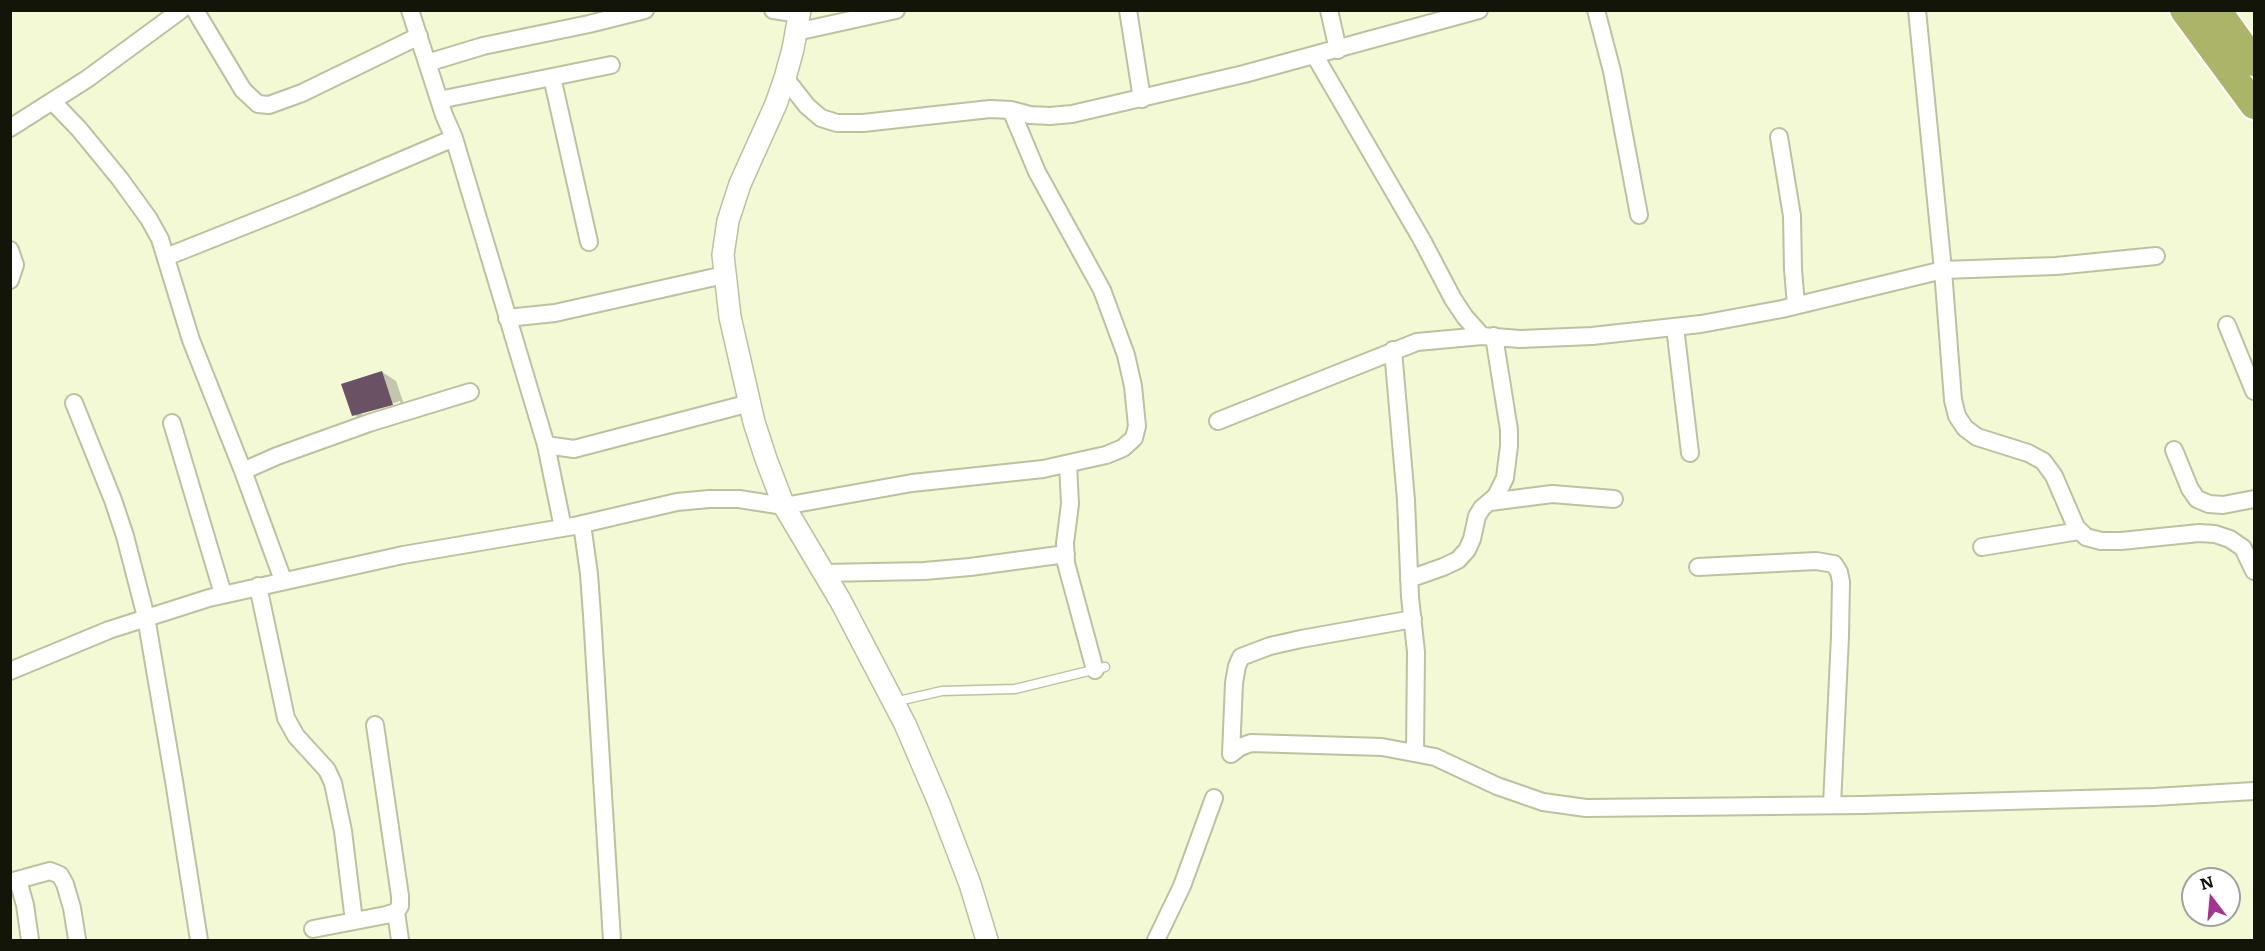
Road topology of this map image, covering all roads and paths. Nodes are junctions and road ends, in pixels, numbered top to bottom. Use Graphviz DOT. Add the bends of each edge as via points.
graph roads {
  1 [pos="181,10"];
  2 [pos="195,10"];
  3 [pos="410,10"];
  4 [pos="645,10"];
  5 [pos="773,10"];
  6 [pos="896,10"];
  7 [pos="1128,10"];
  8 [pos="1329,10"];
  9 [pos="1479,10"];
  10 [pos="1596,10"];
  11 [pos="1917,10"];
  12 [pos="2184,10"];
  13 [pos="2217,10"];
  14 [pos="799,19"];
  15 [pos="418,36"];
  16 [pos="1338,50"];
  17 [pos="1315,56"];
  18 [pos="2254,62"];
  19 [pos="427,63"];
  20 [pos="611,65"];
  21 [pos="552,77"];
  22 [pos="785,78"];
  23 [pos="1142,99"];
  24 [pos="439,100"];
  25 [pos="52,101"];
  26 [pos="2254,105"];
  27 [pos="1011,110"];
  28 [pos="10,128"];
  29 [pos="1779,137"];
  30 [pos="454,138"];
  31 [pos="1639,215"];
  32 [pos="589,242"];
  33 [pos="10,250"];
  34 [pos="2156,256"];
  35 [pos="166,257"];
  36 [pos="1943,270"];
  37 [pos="724,275"];
  38 [pos="10,280"];
  39 [pos="1796,305"];
  40 [pos="507,318"];
  41 [pos="2227,325"];
  42 [pos="1675,327"];
  43 [pos="1488,336"];
  44 [pos="1393,350"];
  45 [pos="2254,391"];
  46 [pos="470,392"];
  47 [pos="74,403"];
  48 [pos="750,403"];
  49 [pos="1218,421"];
  50 [pos="172,423"];
  51 [pos="546,445"];
  52 [pos="2174,450"];
  53 [pos="1689,453"];
  54 [pos="1068,464"];
  55 [pos="243,471"];
  56 [pos="1614,499"];
  57 [pos="2254,499"];
  58 [pos="1490,502"];
  59 [pos="784,506"];
  60 [pos="582,524"];
  61 [pos="563,528"];
  62 [pos="2079,531"];
  63 [pos="1982,547"];
  64 [pos="1066,554"];
  65 [pos="1698,567"];
  66 [pos="2254,571"];
  67 [pos="824,573"];
  68 [pos="1409,579"];
  69 [pos="283,580"];
  70 [pos="258,586"];
  71 [pos="224,594"];
  72 [pos="146,617"];
  73 [pos="1413,619"];
  74 [pos="1100,668"];
  75 [pos="10,671"];
  76 [pos="894,702"];
  77 [pos="375,725"];
  78 [pos="1415,753"];
  79 [pos="2254,791"];
  80 [pos="1214,798"];
  81 [pos="1832,805"];
  82 [pos="14,881"];
  83 [pos="396,912"];
  84 [pos="354,921"];
  85 [pos="312,928"];
  86 [pos="77,939"];
  87 [pos="30,940"];
  88 [pos="199,940"];
  89 [pos="400,940"];
  90 [pos="612,940"];
  91 [pos="987,940"];
  92 [pos="1156,940"];
  1 -- 25 [label="street"];
  2 -- 15 [label="street" via="243,90 258,104 269,105 302,93"];
  3 -- 15 [label="street"];
  4 -- 19 [label="street" via="483,46"];
  5 -- 14 [label="street"];
  6 -- 14 [label="street"];
  7 -- 23 [label="street"];
  8 -- 16 [label="street"];
  9 -- 16 [label="street"];
  10 -- 31 [label="street" via="1612,71"];
  11 -- 36 [label="street"];
  12 -- 26 [label="highway"];
  13 -- 18 [label="highway"];
  14 -- 22 [label="street"];
  15 -- 19 [label="street"];
  16 -- 17 [label="street"];
  17 -- 23 [label="street"];
  17 -- 43 [label="street" via="1453,299 1465,317"];
  19 -- 24 [label="street"];
  20 -- 21 [label="street"];
  21 -- 24 [label="street"];
  21 -- 32 [label="street"];
  22 -- 27 [label="street" via="807,106 821,118 837,123"];
  22 -- 37 [label="street" via="728,221"];
  23 -- 27 [label="street" via="1061,115 1030,115"];
  24 -- 30 [label="street"];
  25 -- 28 [label="street"];
  25 -- 35 [label="street" via="150,219"];
  27 -- 54 [label="street" via="1037,172 1102,290 1126,355 1132,386 1137,426 1134,438 1106,455"];
  29 -- 39 [label="street" via="1792,216"];
  30 -- 35 [label="street"];
  30 -- 40 [label="street"];
  33 -- 38 [label="street" via="15,265"];
  34 -- 36 [label="street" via="2056,266"];
  35 -- 55 [label="street" via="194,350"];
  36 -- 39 [label="street"];
  36 -- 62 [label="street" via="1957,416 1977,437 2043,461"];
  37 -- 40 [label="street" via="555,313"];
  37 -- 48 [label="street"];
  39 -- 42 [label="street"];
  40 -- 51 [label="street"];
  41 -- 45 [label="street"];
  42 -- 43 [label="street" via="1592,336"];
  42 -- 53 [label="street"];
  43 -- 44 [label="street" via="1418,342"];
  43 -- 58 [label="street" via="1507,409 1509,446 1505,478"];
  44 -- 49 [label="street"];
  44 -- 68 [label="street"];
  46 -- 55 [label="street" via="359,426"];
  47 -- 72 [label="street" via="113,500"];
  48 -- 51 [label="street" via="574,449"];
  48 -- 59 [label="street"];
  50 -- 71 [label="street"];
  51 -- 61 [label="street"];
  52 -- 57 [label="street" via="2197,498 2223,505"];
  54 -- 59 [label="street" via="912,483"];
  54 -- 64 [label="street"];
  55 -- 69 [label="street"];
  56 -- 58 [label="street" via="1552,494"];
  58 -- 68 [label="street" via="1477,516 1472,539 1458,560"];
  59 -- 60 [label="street" via="709,499 677,502"];
  59 -- 67 [label="street"];
  60 -- 61 [label="street"];
  60 -- 90 [label="street" via="592,615"];
  61 -- 69 [label="street"];
  62 -- 63 [label="street"];
  62 -- 66 [label="street" via="2101,541 2121,542 2199,532 2215,534 2230,538 2243,548"];
  64 -- 67 [label="street" via="924,571"];
  64 -- 74 [label="street" via="1073,595"];
  65 -- 81 [label="street" via="1816,561 1834,564 1839,572"];
  67 -- 76 [label="street"];
  68 -- 73 [label="street"];
  69 -- 70 [label="street"];
  70 -- 71 [label="street"];
  70 -- 84 [label="street" via="286,718 333,783"];
  71 -- 72 [label="street"];
  72 -- 75 [label="street"];
  72 -- 88 [label="street"];
  73 -- 78 [label="street" via="1417,675"];
  73 -- 78 [label="street" via="1301,639 1241,657 1234,683 1231,754 1251,743 1268,742 1372,746"];
  74 -- 76 [label="lane" via="1015,689 942,691"];
  76 -- 91 [label="street" via="939,803"];
  77 -- 83 [label="street" via="400,896"];
  78 -- 81 [label="street" via="1452,763 1518,795 1565,806"];
  79 -- 81 [label="street"];
  80 -- 92 [label="street" via="1182,886"];
  82 -- 86 [label="street" via="50,871 60,875 72,908"];
  82 -- 87 [label="street" via="26,905"];
  83 -- 84 [label="street"];
  83 -- 89 [label="street"];
  84 -- 85 [label="street"];
}
